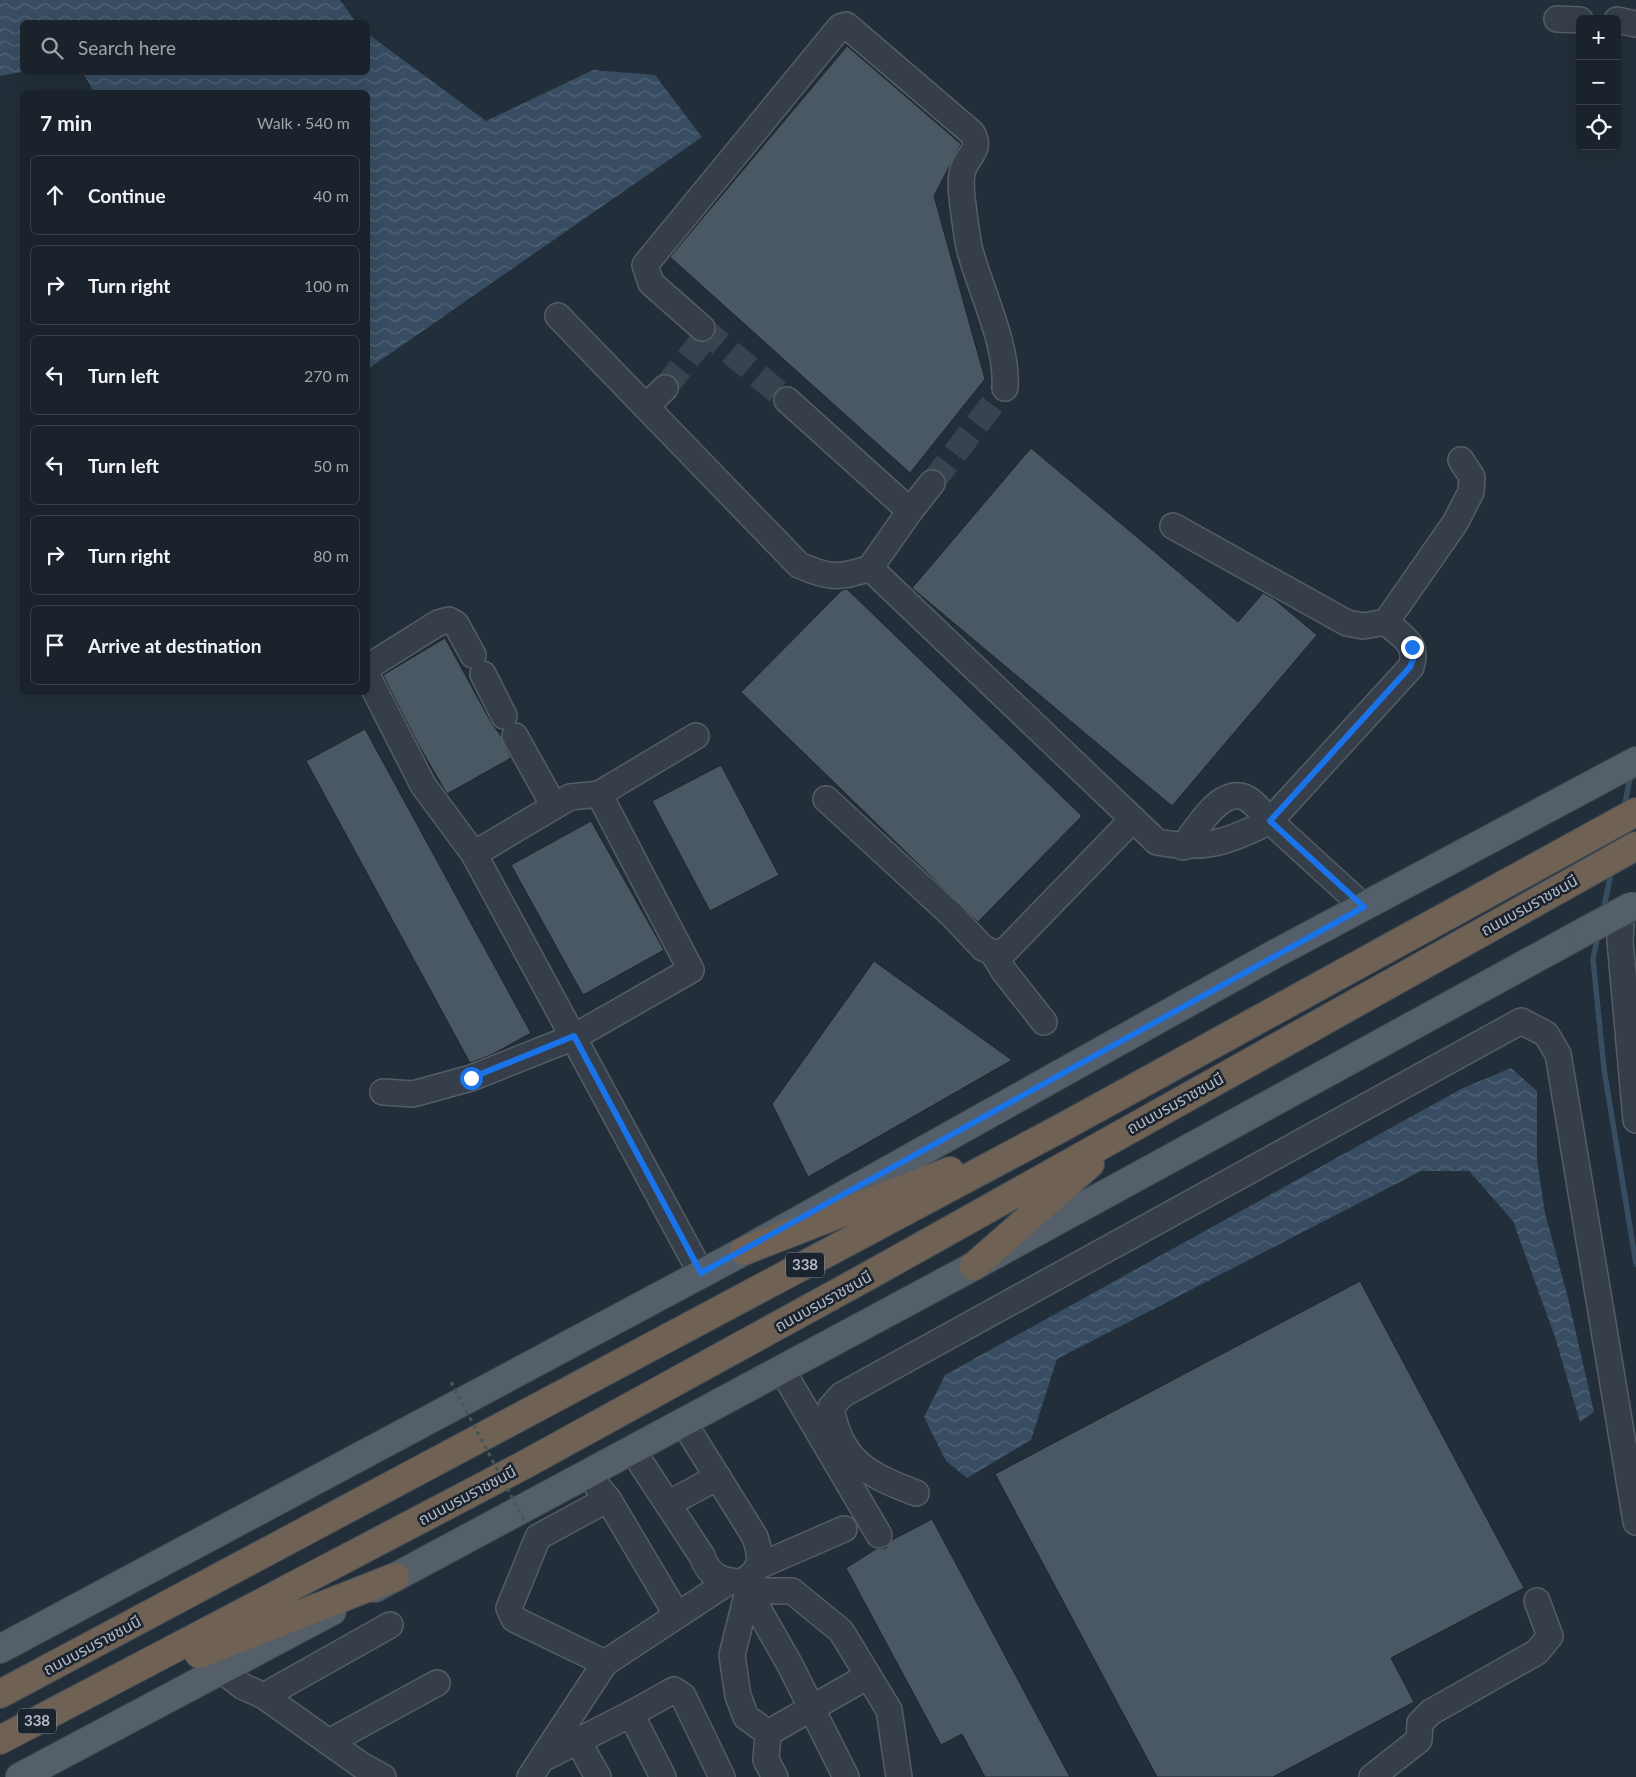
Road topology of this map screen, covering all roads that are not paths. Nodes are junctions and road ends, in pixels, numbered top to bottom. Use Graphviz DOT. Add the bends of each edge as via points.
graph roads {
  1 [pos="1621,21"];
  2 [pos="1636,24"];
  3 [pos="558,316"];
  4 [pos="702,328"];
  5 [pos="665,388"];
  6 [pos="1005,388"];
  7 [pos="788,400"];
  8 [pos="646,407"];
  9 [pos="1461,460"];
  10 [pos="932,483"];
  11 [pos="910,511"];
  12 [pos="1174,526"];
  13 [pos="870,568"];
  14 [pos="1386,622"];
  15 [pos="370,666"];
  16 [pos="370,682"];
  17 [pos="696,736"];
  18 [pos="1625,767"];
  19 [pos="599,794"];
  20 [pos="826,799"];
  21 [pos="554,806"];
  22 [pos="1636,812"];
  23 [pos="1133,819"];
  24 [pos="1270,821"];
  25 [pos="1636,846"];
  26 [pos="1183,847"];
  27 [pos="474,854"];
  28 [pos="1364,907"];
  29 [pos="1630,911"];
  30 [pos="993,953"];
  31 [pos="1044,1022"];
  32 [pos="574,1036"];
  33 [pos="383,1092"];
  34 [pos="1636,1120"];
  35 [pos="1063,1127"];
  36 [pos="1133,1127"];
  37 [pos="744,1251"];
  38 [pos="974,1266"];
  39 [pos="701,1273"];
  40 [pos="782,1370"];
  41 [pos="684,1423"];
  42 [pos="633,1451"];
  43 [pos="588,1475"];
  44 [pos="718,1477"];
  45 [pos="916,1493"];
  46 [pos="608,1499"];
  47 [pos="668,1504"];
  48 [pos="1636,1522"];
  49 [pos="844,1529"];
  50 [pos="879,1535"];
  51 [pos="395,1577"];
  52 [pos="744,1580"];
  53 [pos="1537,1601"];
  54 [pos="677,1615"];
  55 [pos="390,1625"];
  56 [pos="0,1650"];
  57 [pos="605,1663"];
  58 [pos="223,1671"];
  59 [pos="868,1676"];
  60 [pos="438,1683"];
  61 [pos="0,1694"];
  62 [pos="264,1696"];
  63 [pos="75,1702"];
  64 [pos="811,1708"];
  65 [pos="631,1714"];
  66 [pos="768,1733"];
  67 [pos="0,1740"];
  68 [pos="578,1741"];
  69 [pos="329,1742"];
  70 [pos="535,1771"];
  71 [pos="20,1777"];
  72 [pos="383,1777"];
  73 [pos="598,1777"];
  74 [pos="663,1777"];
  75 [pos="722,1777"];
  76 [pos="775,1777"];
  77 [pos="846,1777"];
  78 [pos="899,1777"];
  79 [pos="1372,1777"];
  1 -- 2 [label="street"];
  3 -- 8 [label="street"];
  4 -- 6 [label="street" via="651,283 645,265 840,27 846,25 972,133 976,140 975,150 964,167 962,194 969,246 1006,373"];
  5 -- 8 [label="street"];
  7 -- 11 [label="street"];
  8 -- 13 [label="street" via="799,565 822,576 848,576"];
  9 -- 14 [label="street" via="1472,477 1471,492 1455,523"];
  10 -- 11 [label="street"];
  11 -- 13 [label="street"];
  12 -- 14 [label="street" via="1346,623 1363,626"];
  13 -- 23 [label="street"];
  14 -- 24 [label="street" via="1412,647 1414,657 1410,667"];
  15 -- 21 [label="street" via="438,623 449,620 456,624"];
  16 -- 27 [label="street" via="423,785"];
  17 -- 19 [label="street"];
  18 -- 28 [label="main road"];
  19 -- 21 [label="street" via="570,797"];
  19 -- 32 [label="street" via="691,970"];
  20 -- 30 [label="street" via="952,915 983,948"];
  21 -- 27 [label="street"];
  22 -- 35 [label="highway, ถนนบรมราชชนนี / 338"];
  23 -- 26 [label="street" via="1157,842"];
  23 -- 30 [label="street" via="1005,951"];
  24 -- 26 [label="street" via="1205,846"];
  24 -- 26 [label="street" via="1251,801 1242,796 1230,797 1214,805"];
  24 -- 28 [label="street"];
  25 -- 36 [label="highway, ถนนบรมราชชนนี / 338"];
  27 -- 32 [label="street"];
  28 -- 37 [label="main road"];
  29 -- 34 [label="street" via="1620,941"];
  29 -- 38 [label="main road, bridge" via="1582,933"];
  30 -- 31 [label="street"];
  32 -- 33 [label="street" via="471,1078 413,1094"];
  32 -- 39 [label="street"];
  35 -- 37 [label="highway"];
  35 -- 61 [label="highway, ถนนบรมราชชนนี / 338"];
  36 -- 38 [label="highway"];
  36 -- 63 [label="highway, ถนนบรมราชชนนี / 338" via="530,1462"];
  37 -- 39 [label="main road"];
  38 -- 40 [label="main road"];
  39 -- 56 [label="main road"];
  40 -- 41 [label="main road"];
  40 -- 50 [label="street"];
  41 -- 42 [label="main road"];
  41 -- 44 [label="street"];
  42 -- 43 [label="main road"];
  42 -- 47 [label="street"];
  43 -- 46 [label="street"];
  43 -- 51 [label="main road"];
  44 -- 47 [label="street"];
  44 -- 52 [label="street" via="755,1537 761,1553"];
  45 -- 48 [label="street" via="888,1483 855,1463 835,1427 831,1407 842,1396 1521,1022 1546,1034 1558,1054"];
  46 -- 54 [label="street"];
  46 -- 57 [label="street" via="538,1537 509,1608 514,1619"];
  47 -- 52 [label="street" via="713,1575"];
  49 -- 52 [label="street"];
  51 -- 58 [label="main road"];
  51 -- 63 [label="highway"];
  52 -- 54 [label="street"];
  52 -- 59 [label="street" via="792,1591 842,1631"];
  52 -- 64 [label="street"];
  52 -- 66 [label="street" via="732,1654 738,1696 746,1718"];
  53 -- 79 [label="street" via="1550,1636 1537,1652 1431,1712 1420,1723 1419,1740"];
  54 -- 57 [label="street"];
  55 -- 62 [label="street"];
  57 -- 70 [label="street"];
  58 -- 62 [label="street" via="242,1686"];
  58 -- 71 [label="main road"];
  59 -- 64 [label="street"];
  59 -- 78 [label="street" via="889,1710"];
  60 -- 69 [label="street"];
  62 -- 69 [label="street"];
  63 -- 67 [label="highway, ถนนบรมราชชนนี / 338"];
  64 -- 66 [label="street"];
  64 -- 77 [label="street"];
  65 -- 68 [label="street"];
  65 -- 74 [label="street"];
  65 -- 75 [label="street" via="674,1690 683,1696"];
  66 -- 76 [label="street" via="766,1760"];
  68 -- 70 [label="street"];
  68 -- 73 [label="street"];
  69 -- 72 [label="street"];
}
